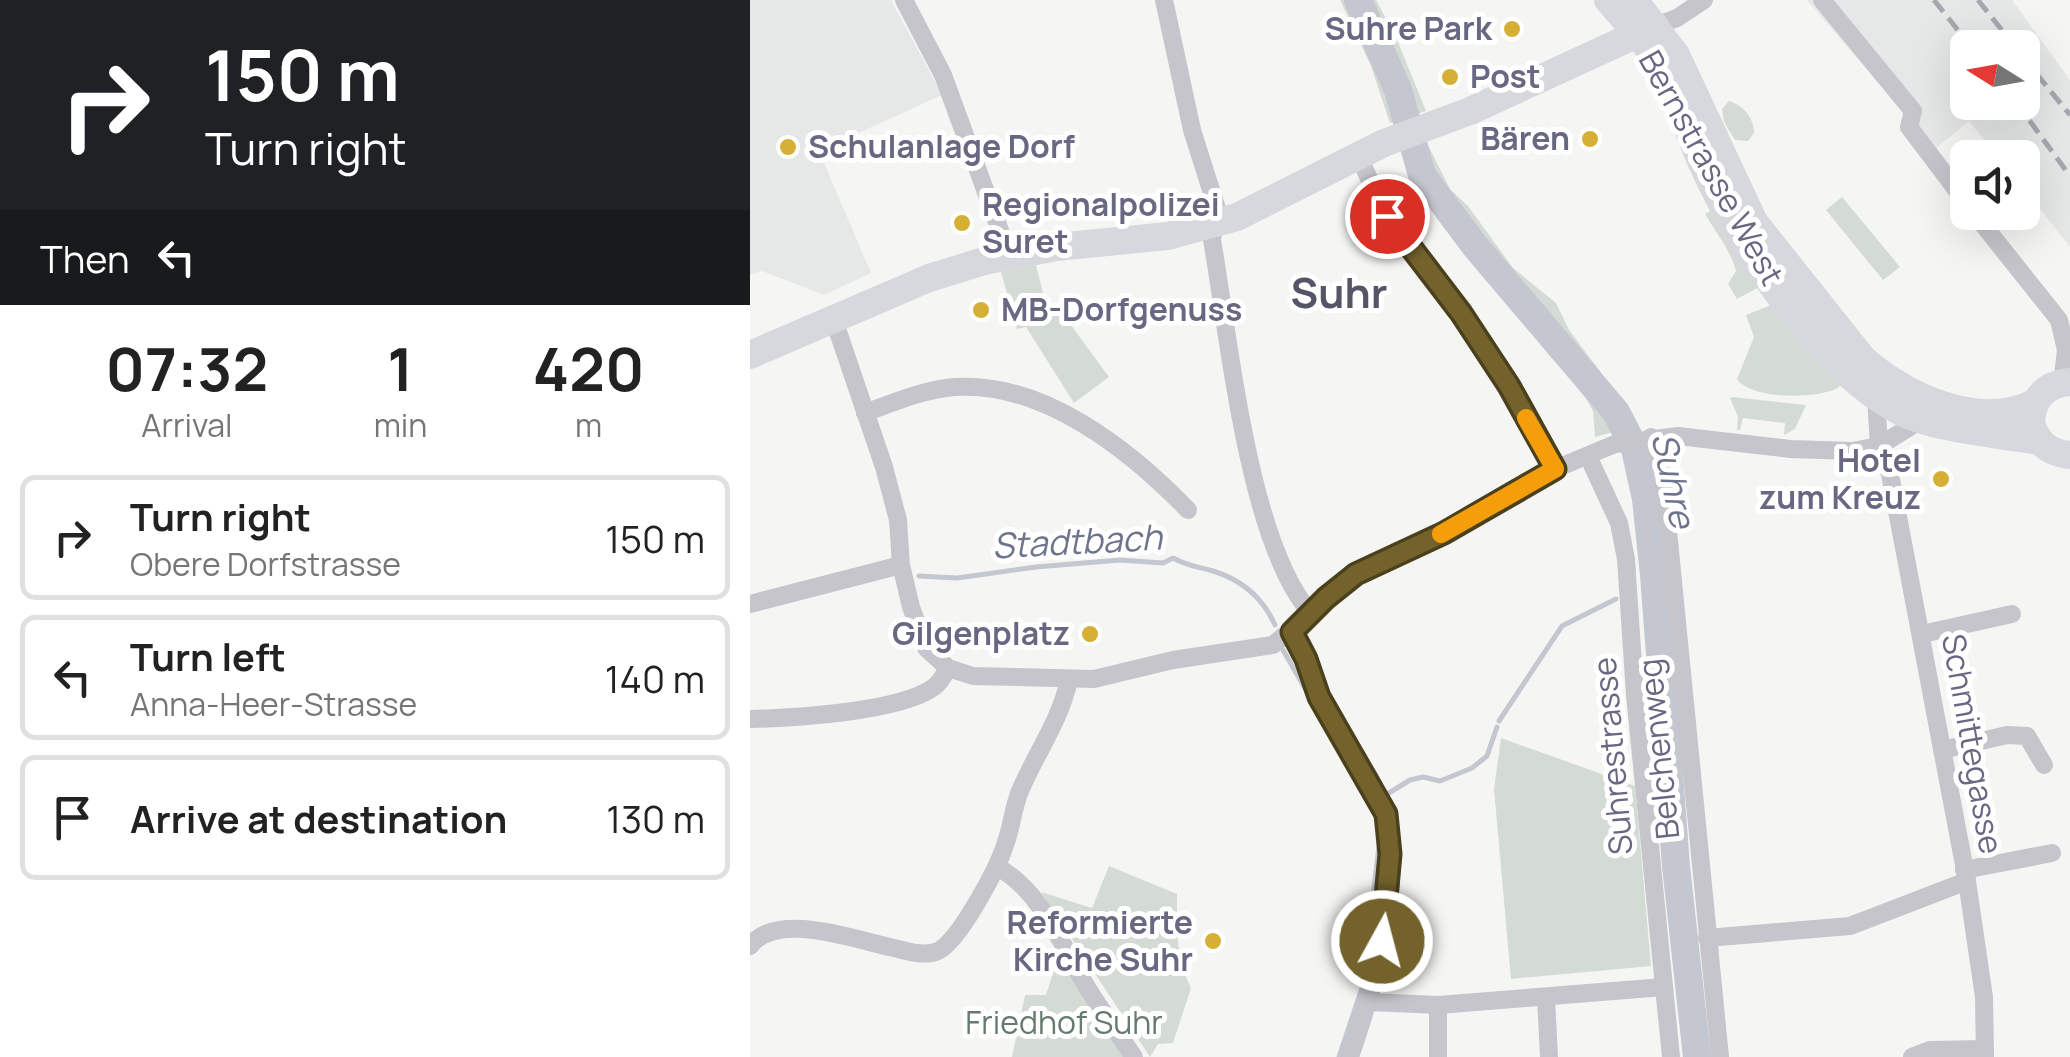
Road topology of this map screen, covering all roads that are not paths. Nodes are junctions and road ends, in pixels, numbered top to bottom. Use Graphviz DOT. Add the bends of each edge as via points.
graph roads {
  1 [pos="904,0"];
  2 [pos="1164,0"];
  3 [pos="1608,0"];
  4 [pos="1634,0"];
  5 [pos="1704,0"];
  6 [pos="1822,0"];
  7 [pos="1645,30"];
  8 [pos="1360,155"];
  9 [pos="1950,182"];
  10 [pos="1214,224"];
  11 [pos="1988,230"];
  12 [pos="1008,255"];
  13 [pos="834,320"];
  14 [pos="750,355"];
  15 [pos="2064,382"];
  16 [pos="1876,396"];
  17 [pos="2034,404"];
  18 [pos="865,412"];
  19 [pos="1921,420"];
  20 [pos="1648,437"];
  21 [pos="2039,440"];
  22 [pos="1879,446"];
  23 [pos="2070,455"];
  24 [pos="1588,456"];
  25 [pos="1555,469"];
  26 [pos="1188,510"];
  27 [pos="902,564"];
  28 [pos="750,604"];
  29 [pos="1310,612"];
  30 [pos="2012,614"];
  31 [pos="1292,632"];
  32 [pos="1922,634"];
  33 [pos="948,668"];
  34 [pos="1069,680"];
  35 [pos="750,719"];
  36 [pos="1942,750"];
  37 [pos="2044,765"];
  38 [pos="2052,853"];
  39 [pos="997,867"];
  40 [pos="1966,875"];
  41 [pos="1707,938"];
  42 [pos="750,946"];
  43 [pos="1664,987"];
  44 [pos="1546,997"];
  45 [pos="1369,1002"];
  46 [pos="1438,1005"];
  47 [pos="1985,1053"];
  48 [pos="1134,1057"];
  49 [pos="1350,1057"];
  50 [pos="1438,1057"];
  51 [pos="1549,1057"];
  52 [pos="1670,1057"];
  53 [pos="1720,1057"];
  54 [pos="1912,1057"];
  1 -- 12 [label="street" via="943,75"];
  2 -- 10 [label="street" via="1217,209"];
  3 -- 7 [label="main road"];
  4 -- 7 [label="main road"];
  5 -- 7 [label="street"];
  6 -- 9 [label="street" via="1913,111 1908,127"];
  7 -- 8 [label="main road"];
  7 -- 16 [label="main road, Bernstrasse West" via="1737,230 1775,290 1850,376"];
  7 -- 17 [label="main road, Bernstrasse West" via="1676,55 1754,222 1863,359 1884,378 1936,403 1990,413"];
  8 -- 10 [label="main road"];
  8 -- 25 [label="street" via="1387,216 1461,313"];
  10 -- 12 [label="main road" via="1168,236"];
  10 -- 29 [label="street" via="1254,481 1284,569"];
  11 -- 15 [label="street" via="2060,320"];
  12 -- 13 [label="main road" via="929,278"];
  13 -- 14 [label="main road"];
  13 -- 18 [label="street"];
  15 -- 17 [label="main road" via="2044,390"];
  16 -- 19 [label="main road, Bernstrasse West"];
  16 -- 22 [label="street, Schmittegasse"];
  17 -- 21 [label="main road"];
  18 -- 26 [label="street" via="951,387 1022,399 1101,434"];
  18 -- 27 [label="street" via="898,520"];
  19 -- 21 [label="main road, Bernstrasse West"];
  19 -- 22 [label="street"];
  20 -- 22 [label="street" via="1823,452"];
  20 -- 24 [label="street"];
  20 -- 41 [label="street, Belchenweg" via="1662,470"];
  21 -- 23 [label="main road, Bernstrasse West"];
  22 -- 32 [label="street, Schmittegasse"];
  24 -- 25 [label="street"];
  24 -- 43 [label="street, Suhrestrasse" via="1619,523 1626,559"];
  25 -- 29 [label="street" via="1356,574"];
  27 -- 28 [label="street"];
  27 -- 33 [label="street" via="926,648"];
  29 -- 31 [label="street"];
  30 -- 32 [label="street"];
  31 -- 34 [label="street" via="1258,650"];
  31 -- 45 [label="street" via="1319,697 1386,814 1388,900"];
  32 -- 36 [label="street, Schmittegasse"];
  33 -- 34 [label="street" via="973,676"];
  33 -- 35 [label="street" via="935,686 894,701 836,714"];
  34 -- 39 [label="street" via="1064,706 1020,790"];
  36 -- 37 [label="street" via="2007,734 2027,736"];
  36 -- 40 [label="street, Schmittegasse"];
  38 -- 40 [label="street"];
  39 -- 42 [label="street" via="963,925 933,953 798,928 766,932"];
  39 -- 48 [label="street" via="1037,902"];
  40 -- 41 [label="street" via="1850,926"];
  40 -- 47 [label="street, Schmittegasse"];
  41 -- 53 [label="street, Belchenweg"];
  43 -- 44 [label="street"];
  43 -- 52 [label="street, Suhrestrasse"];
  44 -- 46 [label="street"];
  44 -- 51 [label="street"];
  45 -- 46 [label="street"];
  45 -- 49 [label="street"];
  46 -- 50 [label="street"];
  47 -- 54 [label="street" via="1930,1050"];
}
